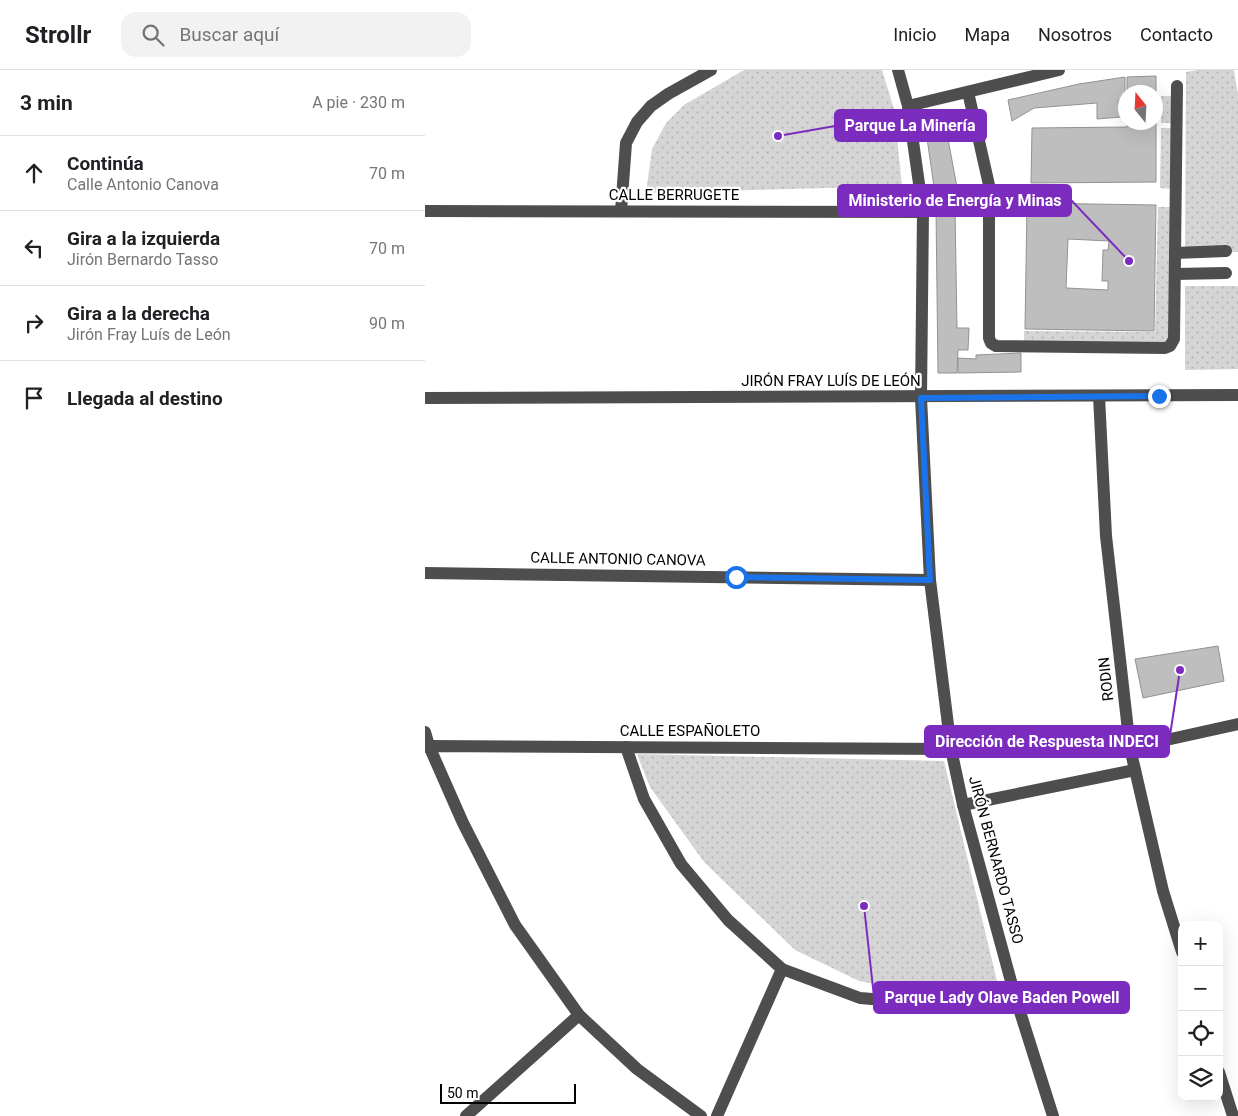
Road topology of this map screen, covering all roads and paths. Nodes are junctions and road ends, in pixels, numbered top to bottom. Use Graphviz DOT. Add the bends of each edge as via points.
graph roads {
  1 [pos="711,70"];
  2 [pos="898,70"];
  3 [pos="1059,70"];
  4 [pos="1177,86"];
  5 [pos="968,92"];
  6 [pos="908,106"];
  7 [pos="425,211"];
  8 [pos="621,211"];
  9 [pos="923,212"];
  10 [pos="1226,252"];
  11 [pos="1175,253"];
  12 [pos="1226,273"];
  13 [pos="1175,274"];
  14 [pos="1238,395"];
  15 [pos="1099,396"];
  16 [pos="425,398"];
  17 [pos="921,398"];
  18 [pos="425,573"];
  19 [pos="930,580"];
  20 [pos="1238,724"];
  21 [pos="425,732"];
  22 [pos="427,746"];
  23 [pos="626,747"];
  24 [pos="1130,748"];
  25 [pos="951,749"];
  26 [pos="1135,770"];
  27 [pos="963,805"];
  28 [pos="1178,939"];
  29 [pos="782,969"];
  30 [pos="1015,996"];
  31 [pos="579,1015"];
  32 [pos="1223,1085"];
  33 [pos="466,1116"];
  34 [pos="701,1116"];
  35 [pos="717,1116"];
  36 [pos="1053,1116"];
  37 [pos="1233,1116"];
  1 -- 8 [label="street" via="668,94 637,122 626,143"];
  2 -- 6 [label="street, JIRÓN BERNARDO TASSO"];
  3 -- 5 [label="street"];
  4 -- 11 [label="street"];
  5 -- 6 [label="street"];
  5 -- 13 [label="street" via="989,185 991,344 1165,348 1174,339"];
  6 -- 9 [label="street, JIRÓN BERNARDO TASSO"];
  7 -- 8 [label="street, CALLE BERRUGETE"];
  8 -- 9 [label="street, CALLE BERRUGETE"];
  9 -- 17 [label="street, JIRÓN BERNARDO TASSO"];
  10 -- 11 [label="street"];
  11 -- 13 [label="street"];
  12 -- 13 [label="street"];
  14 -- 15 [label="street, JIRÓN FRAY LUÍS DE LEÓN"];
  15 -- 17 [label="street, JIRÓN FRAY LUÍS DE LEÓN"];
  15 -- 24 [label="street, RODIN" via="1106,536"];
  16 -- 17 [label="street, JIRÓN FRAY LUÍS DE LEÓN"];
  17 -- 19 [label="street, JIRÓN BERNARDO TASSO"];
  18 -- 19 [label="street, CALLE ANTONIO CANOVA"];
  19 -- 25 [label="street, JIRÓN BERNARDO TASSO"];
  20 -- 24 [label="street"];
  21 -- 22 [label="street"];
  22 -- 23 [label="street, CALLE ESPAÑOLETO"];
  22 -- 31 [label="street" via="515,926"];
  23 -- 25 [label="street, CALLE ESPAÑOLETO"];
  23 -- 29 [label="street" via="644,799 681,864 728,920"];
  24 -- 26 [label="street, RODIN"];
  25 -- 27 [label="street, JIRÓN BERNARDO TASSO"];
  26 -- 27 [label="street"];
  26 -- 28 [label="street, RODIN"];
  27 -- 30 [label="street, JIRÓN BERNARDO TASSO"];
  29 -- 30 [label="street" via="860,998 933,1004"];
  29 -- 35 [label="street"];
  30 -- 36 [label="street, JIRÓN BERNARDO TASSO"];
  31 -- 33 [label="street"];
  31 -- 34 [label="street" via="637,1069"];
  32 -- 37 [label="street"];
}
